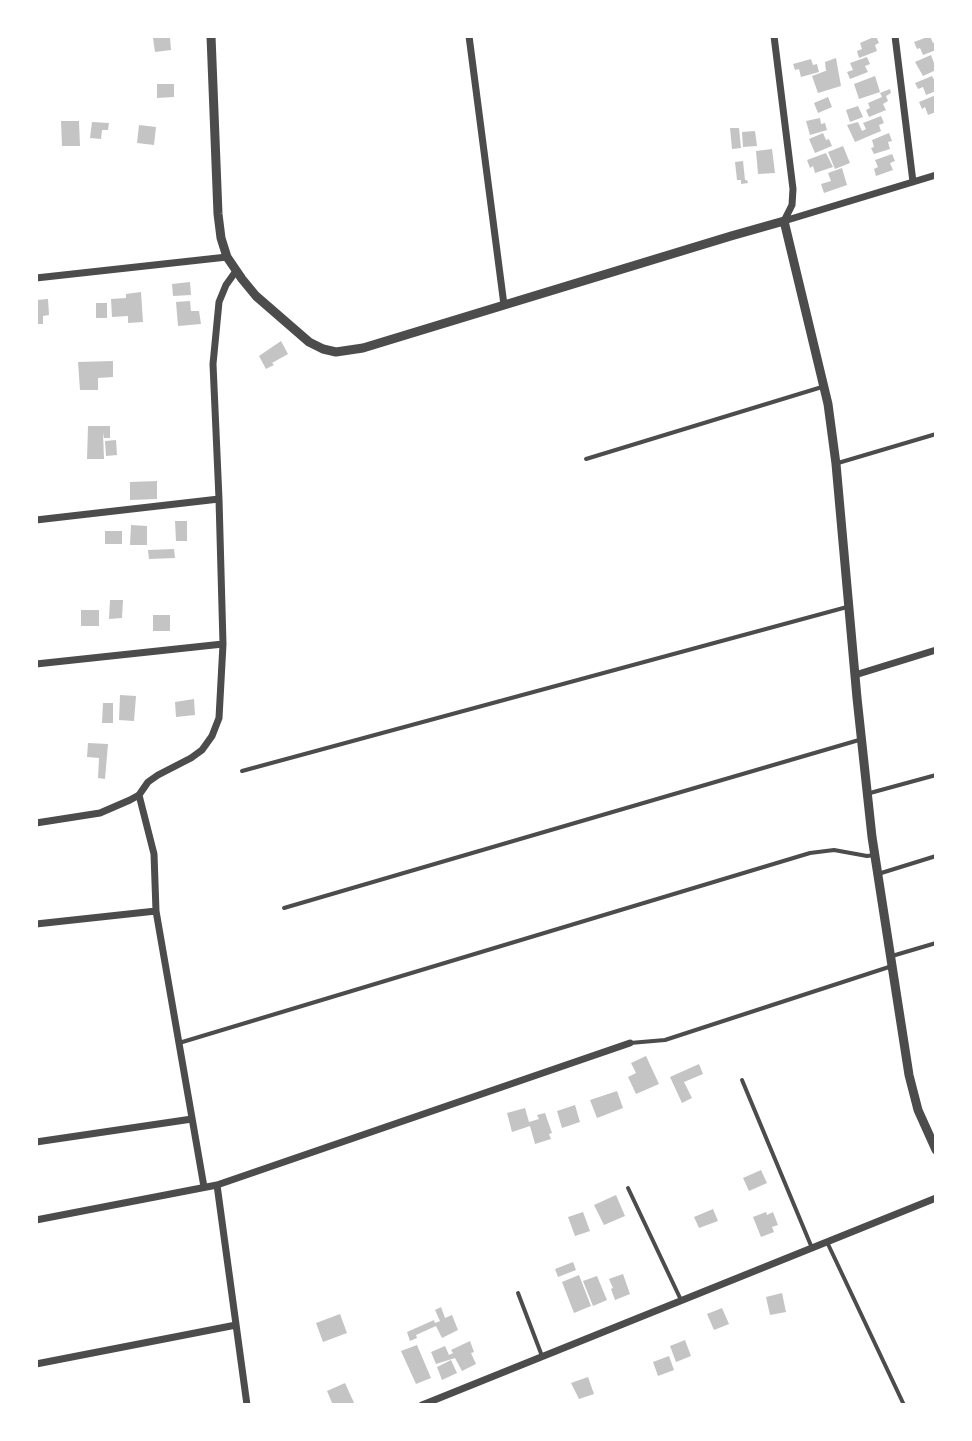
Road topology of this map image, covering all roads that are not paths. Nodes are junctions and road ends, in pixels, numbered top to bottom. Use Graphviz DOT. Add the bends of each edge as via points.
graph roads {
  1 [pos="211,36"];
  2 [pos="469,36"];
  3 [pos="774,36"];
  4 [pos="895,36"];
  5 [pos="936,175"];
  6 [pos="913,182"];
  7 [pos="784,221"];
  8 [pos="227,257"];
  9 [pos="236,271"];
  10 [pos="36,278"];
  11 [pos="504,305"];
  12 [pos="824,387"];
  13 [pos="936,434"];
  14 [pos="586,459"];
  15 [pos="836,464"];
  16 [pos="219,499"];
  17 [pos="36,520"];
  18 [pos="849,607"];
  19 [pos="223,644"];
  20 [pos="936,650"];
  21 [pos="36,664"];
  22 [pos="855,675"];
  23 [pos="861,740"];
  24 [pos="242,771"];
  25 [pos="936,775"];
  26 [pos="867,794"];
  27 [pos="139,795"];
  28 [pos="36,823"];
  29 [pos="875,855"];
  30 [pos="936,856"];
  31 [pos="878,874"];
  32 [pos="284,908"];
  33 [pos="156,911"];
  34 [pos="36,924"];
  35 [pos="936,943"];
  36 [pos="891,961"];
  37 [pos="179,1043"];
  38 [pos="630,1043"];
  39 [pos="742,1080"];
  40 [pos="192,1119"];
  41 [pos="36,1142"];
  42 [pos="936,1150"];
  43 [pos="217,1185"];
  44 [pos="204,1187"];
  45 [pos="628,1188"];
  46 [pos="936,1198"];
  47 [pos="36,1220"];
  48 [pos="827,1242"];
  49 [pos="812,1248"];
  50 [pos="518,1293"];
  51 [pos="681,1300"];
  52 [pos="236,1325"];
  53 [pos="542,1356"];
  54 [pos="36,1364"];
  55 [pos="247,1405"];
  56 [pos="422,1405"];
  57 [pos="904,1405"];
  1 -- 8 [label="street" via="218,214"];
  2 -- 11 [label="street"];
  3 -- 7 [label="street" via="793,189"];
  4 -- 6 [label="street"];
  5 -- 6 [label="street"];
  6 -- 7 [label="street"];
  7 -- 11 [label="street"];
  7 -- 12 [label="street"];
  8 -- 9 [label="street"];
  8 -- 10 [label="street"];
  9 -- 11 [label="street" via="309,342 336,352"];
  9 -- 16 [label="street" via="219,302 213,364"];
  12 -- 14 [label="lane"];
  12 -- 15 [label="street"];
  13 -- 15 [label="lane"];
  15 -- 18 [label="street"];
  16 -- 17 [label="street"];
  16 -- 19 [label="street"];
  18 -- 22 [label="street"];
  18 -- 24 [label="lane"];
  19 -- 21 [label="street"];
  19 -- 27 [label="street" via="219,718 212,736 202,750 148,782"];
  20 -- 22 [label="street"];
  22 -- 23 [label="street"];
  23 -- 26 [label="street"];
  23 -- 32 [label="lane"];
  25 -- 26 [label="lane"];
  26 -- 29 [label="street"];
  27 -- 28 [label="street" via="100,813"];
  27 -- 33 [label="street" via="154,854"];
  29 -- 31 [label="street"];
  29 -- 37 [label="lane" via="810,853"];
  30 -- 31 [label="lane"];
  31 -- 36 [label="street"];
  33 -- 34 [label="street"];
  33 -- 37 [label="street"];
  35 -- 36 [label="lane"];
  36 -- 38 [label="lane" via="665,1040"];
  36 -- 42 [label="street" via="909,1075"];
  37 -- 40 [label="street"];
  38 -- 43 [label="street"];
  39 -- 49 [label="lane"];
  40 -- 41 [label="street"];
  40 -- 44 [label="street"];
  43 -- 44 [label="street"];
  43 -- 52 [label="street"];
  44 -- 47 [label="street"];
  45 -- 51 [label="lane"];
  46 -- 48 [label="street"];
  48 -- 49 [label="street"];
  48 -- 57 [label="lane"];
  49 -- 51 [label="street"];
  50 -- 53 [label="lane"];
  51 -- 53 [label="street"];
  52 -- 54 [label="street"];
  52 -- 55 [label="street"];
  53 -- 56 [label="street"];
}
